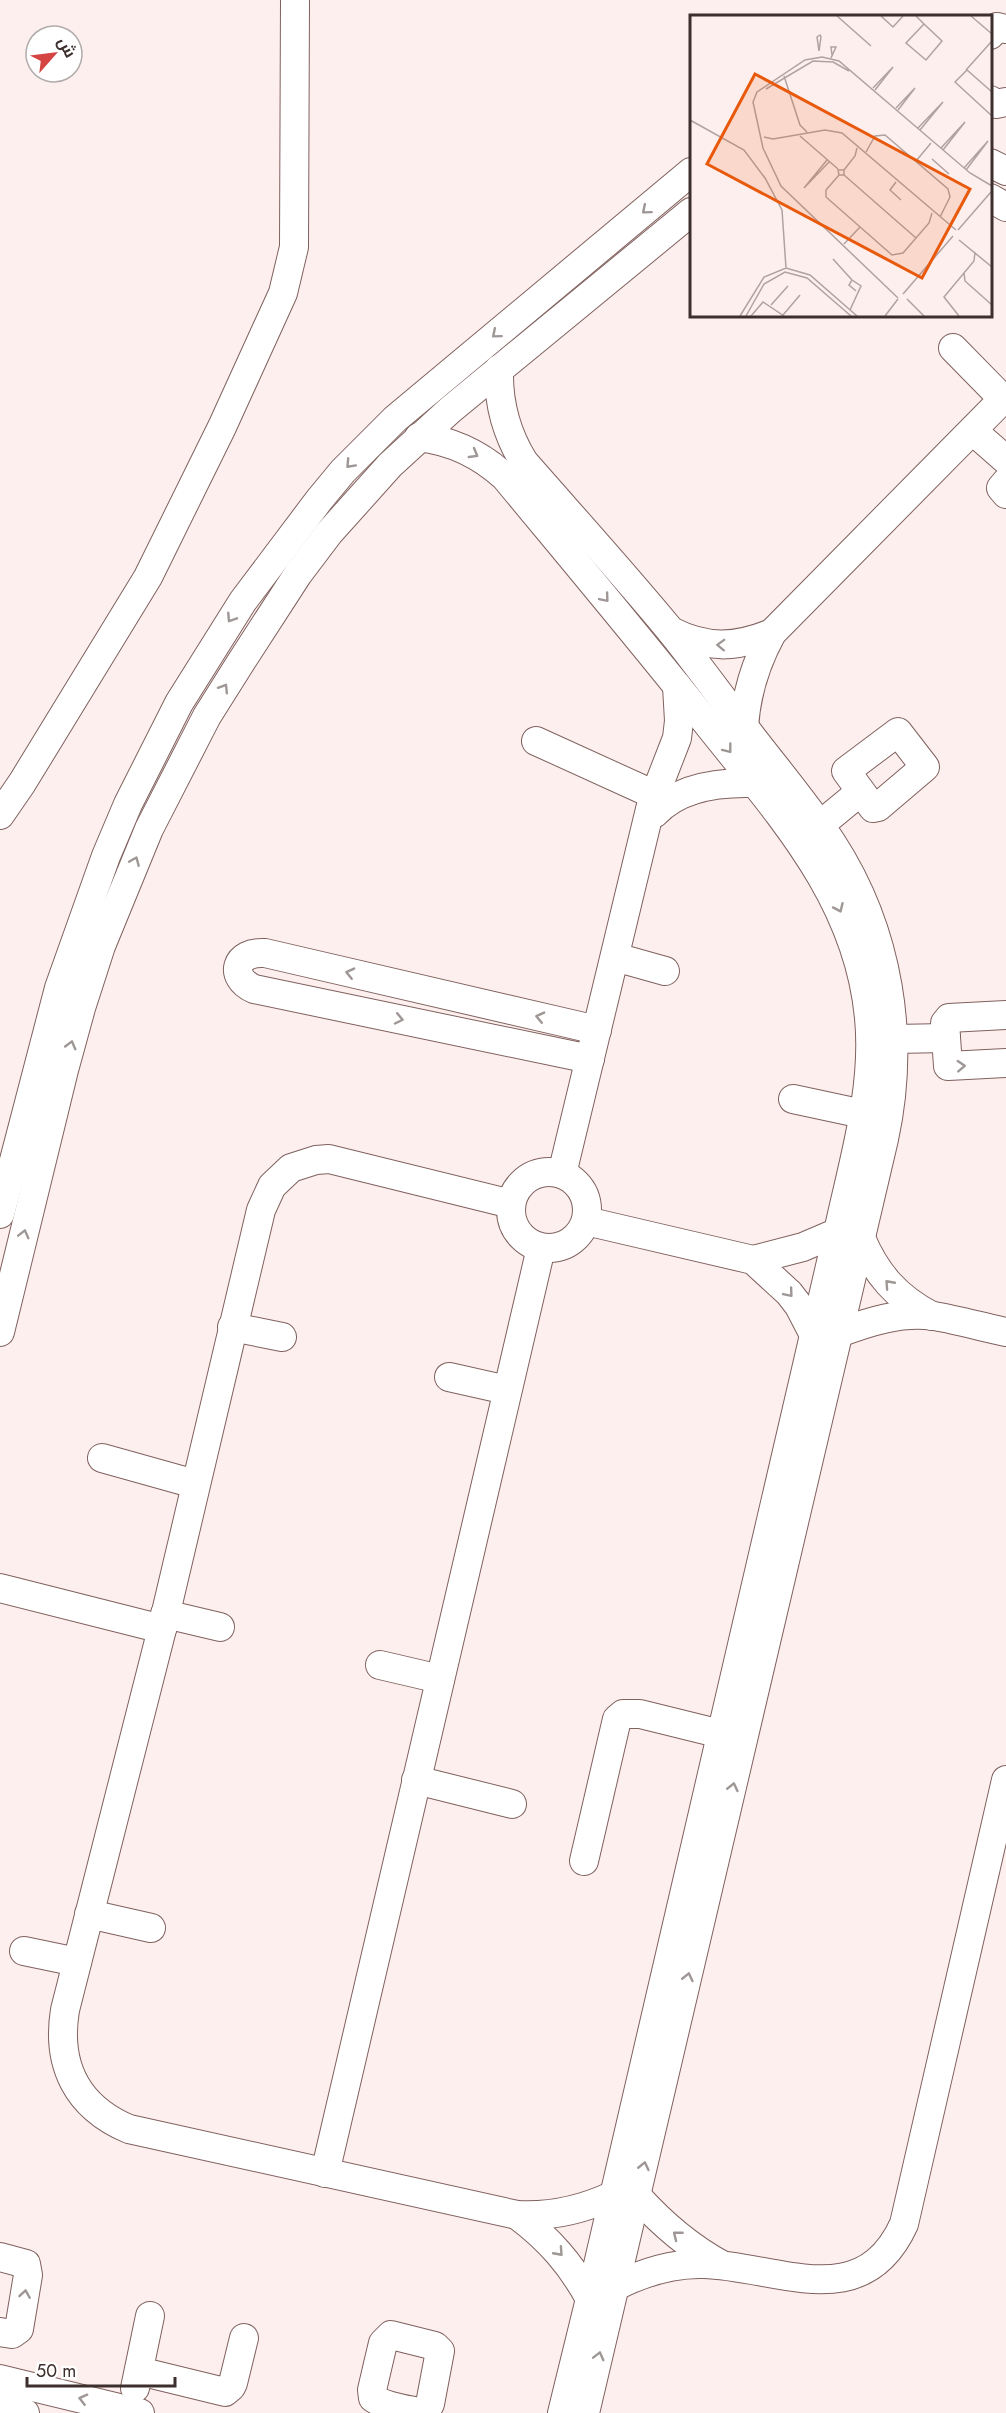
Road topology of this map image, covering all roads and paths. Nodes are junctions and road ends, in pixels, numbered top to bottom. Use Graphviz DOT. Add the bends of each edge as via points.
graph roads {
  1 [pos="295,0"];
  2 [pos="1006,29"];
  3 [pos="991,34"];
  4 [pos="991,101"];
  5 [pos="1006,102"];
  6 [pos="991,164"];
  7 [pos="1006,171"];
  8 [pos="690,173"];
  9 [pos="991,199"];
  10 [pos="1006,207"];
  11 [pos="690,213"];
  12 [pos="953,348"];
  13 [pos="499,369"];
  14 [pos="1005,397"];
  15 [pos="973,431"];
  16 [pos="419,437"];
  17 [pos="1006,460"];
  18 [pos="514,470"];
  19 [pos="1006,482"];
  20 [pos="1006,494"];
  21 [pos="670,631"];
  22 [pos="772,633"];
  23 [pos="677,686"];
  24 [pos="744,728"];
  25 [pos="536,741"];
  26 [pos="754,783"];
  27 [pos="860,792"];
  28 [pos="657,806"];
  29 [pos="0,815"];
  30 [pos="820,825"];
  31 [pos="615,957"];
  32 [pos="665,971"];
  33 [pos="1006,1015"];
  34 [pos="597,1030"];
  35 [pos="945,1038"];
  36 [pos="894,1039"];
  37 [pos="590,1059"];
  38 [pos="1006,1064"];
  39 [pos="793,1099"];
  40 [pos="862,1114"];
  41 [pos="562,1174"];
  42 [pos="511,1204"];
  43 [pos="0,1214"];
  44 [pos="586,1221"];
  45 [pos="850,1235"];
  46 [pos="541,1248"];
  47 [pos="753,1260"];
  48 [pos="8,1266"];
  49 [pos="932,1316"];
  50 [pos="232,1327"];
  51 [pos="0,1332"];
  52 [pos="1006,1332"];
  53 [pos="827,1334"];
  54 [pos="282,1337"];
  55 [pos="449,1377"];
  56 [pos="507,1390"];
  57 [pos="809,1405"];
  58 [pos="102,1458"];
  59 [pos="195,1484"];
  60 [pos="0,1588"];
  61 [pos="163,1621"];
  62 [pos="220,1627"];
  63 [pos="380,1665"];
  64 [pos="440,1679"];
  65 [pos="721,1734"];
  66 [pos="416,1780"];
  67 [pos="1006,1780"];
  68 [pos="512,1804"];
  69 [pos="1002,1818"];
  70 [pos="584,1861"];
  71 [pos="90,1914"];
  72 [pos="151,1928"];
  73 [pos="24,1951"];
  74 [pos="77,1962"];
  75 [pos="325,2173"];
  76 [pos="626,2195"];
  77 [pos="517,2215"];
  78 [pos="0,2257"];
  79 [pos="724,2266"];
  80 [pos="616,2286"];
  81 [pos="590,2299"];
  82 [pos="150,2316"];
  83 [pos="0,2332"];
  84 [pos="244,2338"];
  85 [pos="139,2371"];
  86 [pos="0,2379"];
  87 [pos="0,2407"];
  88 [pos="574,2411"];
  89 [pos="135,2412"];
  90 [pos="25,2413"];
  1 -- 29 [label="street" via="294,247 283,293 148,577"];
  2 -- 3 [label="street" via="997,27"];
  4 -- 5 [label="street"];
  6 -- 7 [label="street"];
  8 -- 43 [label="street, one-way" via="395,419 319,500 243,601 174,713 106,856 59,988"];
  9 -- 10 [label="street"];
  11 -- 13 [label="street"];
  12 -- 14 [label="street"];
  13 -- 16 [label="street"];
  13 -- 18 [label="street" via="500,402"];
  14 -- 15 [label="street"];
  15 -- 17 [label="street"];
  15 -- 22 [label="street"];
  16 -- 18 [label="street, one-way" via="466,449"];
  48 -- 16 [label="street, one-way" via="81,1008 123,887 153,819 207,716 298,574 362,494"];
  18 -- 21 [label="street"];
  18 -- 23 [label="street, one-way"];
  19 -- 20 [label="street" via="1001,488"];
  22 -- 21 [label="street, one-way" via="738,645 721,646 686,639"];
  21 -- 24 [label="street"];
  22 -- 24 [label="street" via="751,678"];
  23 -- 26 [label="street, one-way"];
  23 -- 28 [label="street" via="677,738"];
  24 -- 30 [label="street"];
  25 -- 28 [label="street"];
  26 -- 28 [label="street" via="698,788"];
  26 -- 40 [label="street, one-way" via="816,864 851,938 869,1018 871,1060"];
  27 -- 30 [label="street"];
  28 -- 31 [label="street"];
  30 -- 36 [label="street" via="848,871 873,925 888,983"];
  31 -- 32 [label="street"];
  31 -- 34 [label="street"];
  33 -- 35 [label="street" via="947,1018"];
  34 -- 37 [label="street"];
  34 -- 37 [label="street, one-way" via="265,953 252,952 238,965 238,976 244,985 254,989"];
  35 -- 36 [label="street"];
  35 -- 38 [label="street, one-way" via="948,1066"];
  36 -- 45 [label="street" via="889,1117"];
  37 -- 41 [label="street"];
  39 -- 40 [label="street"];
  40 -- 45 [label="street"];
  41 -- 42 [label="street" via="543,1172 525,1180"];
  41 -- 44 [label="street" via="583,1193 587,1202"];
  42 -- 46 [label="street" via="518,1232"];
  42 -- 50 [label="street" via="329,1160 303,1162 280,1176 265,1197"];
  44 -- 46 [label="street" via="569,1243"];
  44 -- 47 [label="street"];
  45 -- 47 [label="street"];
  49 -- 45 [label="street, one-way" via="888,1284"];
  45 -- 53 [label="street"];
  46 -- 56 [label="street"];
  47 -- 53 [label="street, one-way"];
  48 -- 51 [label="street"];
  49 -- 52 [label="street"];
  49 -- 53 [label="street" via="894,1317"];
  50 -- 54 [label="street"];
  50 -- 59 [label="street"];
  53 -- 57 [label="street"];
  55 -- 56 [label="street"];
  56 -- 64 [label="street"];
  57 -- 65 [label="street"];
  76 -- 57 [label="street, one-way"];
  58 -- 59 [label="street"];
  59 -- 61 [label="street"];
  60 -- 61 [label="street"];
  61 -- 62 [label="street"];
  61 -- 71 [label="street"];
  63 -- 64 [label="street"];
  64 -- 66 [label="street"];
  65 -- 70 [label="street" via="640,1714 630,1713 617,1719"];
  65 -- 76 [label="street"];
  66 -- 68 [label="street"];
  66 -- 75 [label="street"];
  67 -- 69 [label="street"];
  69 -- 79 [label="street" via="898,2238 870,2266 839,2279 807,2280"];
  71 -- 72 [label="street"];
  71 -- 74 [label="street"];
  73 -- 74 [label="street"];
  74 -- 75 [label="street" via="63,2026 65,2059 78,2089 100,2114 145,2134"];
  75 -- 77 [label="street"];
  76 -- 77 [label="street" via="567,2212"];
  79 -- 76 [label="street, one-way"];
  76 -- 80 [label="street"];
  76 -- 81 [label="street"];
  77 -- 81 [label="street, one-way" via="567,2260"];
  83 -- 78 [label="street, one-way" via="12,2334 19,2329 28,2275 26,2264"];
  79 -- 80 [label="street" via="667,2267"];
  88 -- 80 [label="street, one-way"];
  81 -- 88 [label="street"];
  82 -- 85 [label="street"];
  84 -- 85 [label="street" via="233,2383 225,2392"];
  85 -- 89 [label="street"];
  89 -- 86 [label="street, one-way"];
  87 -- 90 [label="street"];
}
